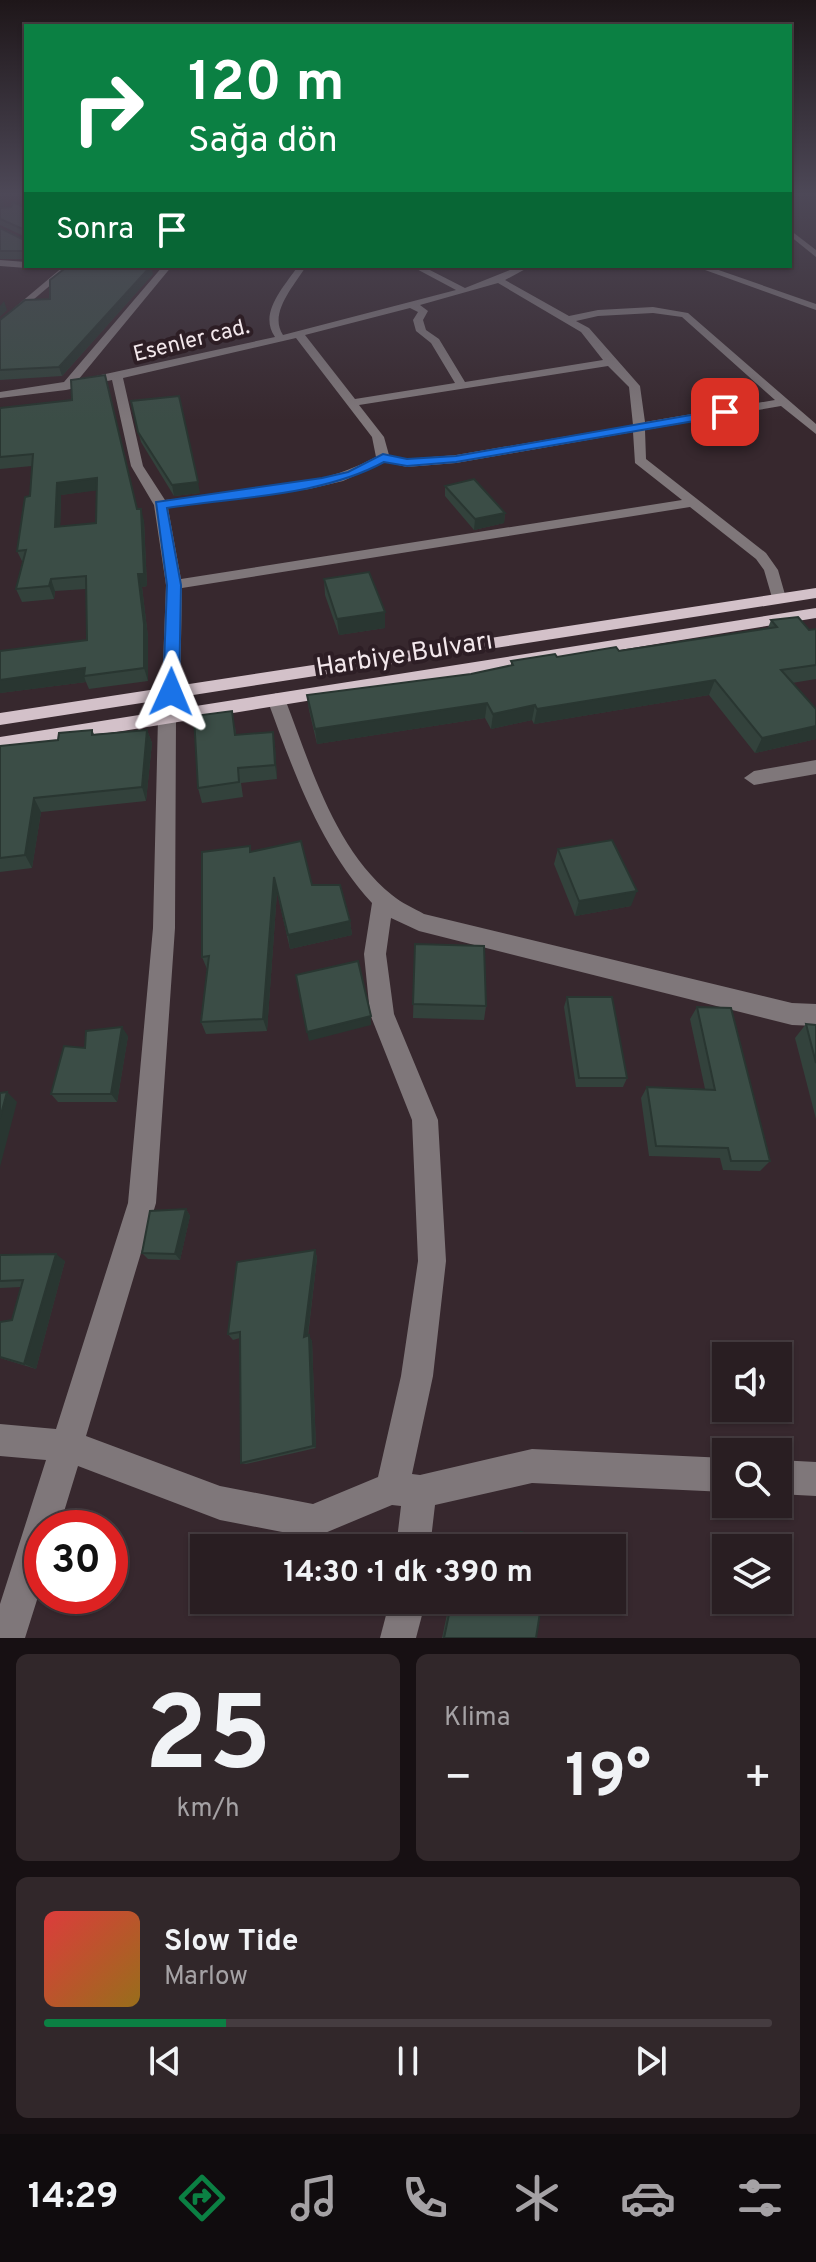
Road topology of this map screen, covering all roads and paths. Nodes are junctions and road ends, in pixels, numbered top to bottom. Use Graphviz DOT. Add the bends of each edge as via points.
graph roads {
  1 [pos="66,268"];
  2 [pos="160,268"];
  3 [pos="167,268"];
  4 [pos="300,268"];
  5 [pos="420,268"];
  6 [pos="522,268"];
  7 [pos="705,268"];
  8 [pos="150,269"];
  9 [pos="499,280"];
  10 [pos="464,291"];
  11 [pos="410,304"];
  12 [pos="816,307"];
  13 [pos="570,319"];
  14 [pos="0,325"];
  15 [pos="297,332"];
  16 [pos="280,337"];
  17 [pos="610,362"];
  18 [pos="117,378"];
  19 [pos="462,385"];
  20 [pos="66,387"];
  21 [pos="0,395"];
  22 [pos="783,402"];
  23 [pos="351,403"];
  24 [pos="639,428"];
  25 [pos="816,430"];
  26 [pos="383,458"];
  27 [pos="694,502"];
  28 [pos="161,505"];
  29 [pos="174,585"];
  30 [pos="816,593"];
  31 [pos="778,598"];
  32 [pos="816,613"];
  33 [pos="276,699"];
  34 [pos="169,705"];
  35 [pos="0,719"];
  36 [pos="0,744"];
  37 [pos="816,767"];
  38 [pos="754,778"];
  39 [pos="383,901"];
  40 [pos="816,1015"];
  41 [pos="0,1440"];
  42 [pos="68,1446"];
  43 [pos="712,1474"];
  44 [pos="792,1478"];
  45 [pos="816,1479"];
  46 [pos="406,1490"];
  47 [pos="48,1510"];
  48 [pos="411,1534"];
  49 [pos="24,1585"];
  50 [pos="404,1614"];
  51 [pos="7,1638"];
  52 [pos="398,1638"];
  1 -- 14 [label="street"];
  2 -- 8 [label="street"];
  3 -- 20 [label="street"];
  4 -- 16 [label="street" via="274,311 273,327"];
  5 -- 10 [label="street"];
  6 -- 9 [label="street, Esenler cad."];
  7 -- 12 [label="street"];
  9 -- 10 [label="street, Esenler cad."];
  9 -- 13 [label="street"];
  10 -- 11 [label="street, Esenler cad."];
  11 -- 15 [label="street, Esenler cad."];
  11 -- 19 [label="street" via="423,311 418,320 421,331 435,341"];
  13 -- 17 [label="street"];
  13 -- 22 [label="street" via="653,310 685,315"];
  15 -- 16 [label="street, Esenler cad."];
  15 -- 23 [label="street"];
  16 -- 18 [label="street, Esenler cad."];
  17 -- 19 [label="street"];
  17 -- 24 [label="street" via="634,386"];
  18 -- 20 [label="street, Esenler cad."];
  18 -- 28 [label="street" via="137,466"];
  19 -- 23 [label="street"];
  20 -- 21 [label="street, Esenler cad."];
  22 -- 24 [label="street"];
  22 -- 25 [label="street"];
  23 -- 26 [label="street" via="378,437"];
  24 -- 26 [label="street" via="456,459 407,463"];
  24 -- 27 [label="street" via="640,460"];
  26 -- 28 [label="street" via="352,474 322,481"];
  27 -- 29 [label="street"];
  27 -- 31 [label="street" via="761,556 771,570"];
  28 -- 29 [label="street"];
  29 -- 34 [label="street"];
  30 -- 31 [label="main road, Harbiye Bulvarı"];
  31 -- 34 [label="main road, Harbiye Bulvarı"];
  32 -- 33 [label="main road, Harbiye Bulvarı"];
  33 -- 34 [label="main road, Harbiye Bulvarı"];
  33 -- 39 [label="street" via="337,844"];
  34 -- 35 [label="main road, Harbiye Bulvarı"];
  34 -- 36 [label="main road, Harbiye Bulvarı"];
  34 -- 42 [label="street" via="164,928 142,1203"];
  37 -- 38 [label="street"];
  39 -- 40 [label="street" via="419,922 792,1014"];
  39 -- 46 [label="street" via="375,954 382,1014 425,1120 432,1261"];
  41 -- 42 [label="street"];
  42 -- 46 [label="street" via="220,1503 313,1521"];
  42 -- 47 [label="street"];
  43 -- 46 [label="street" via="532,1466"];
  44 -- 45 [label="street"];
  46 -- 48 [label="street"];
  49 -- 51 [label="street"];
  50 -- 52 [label="street"];
}
